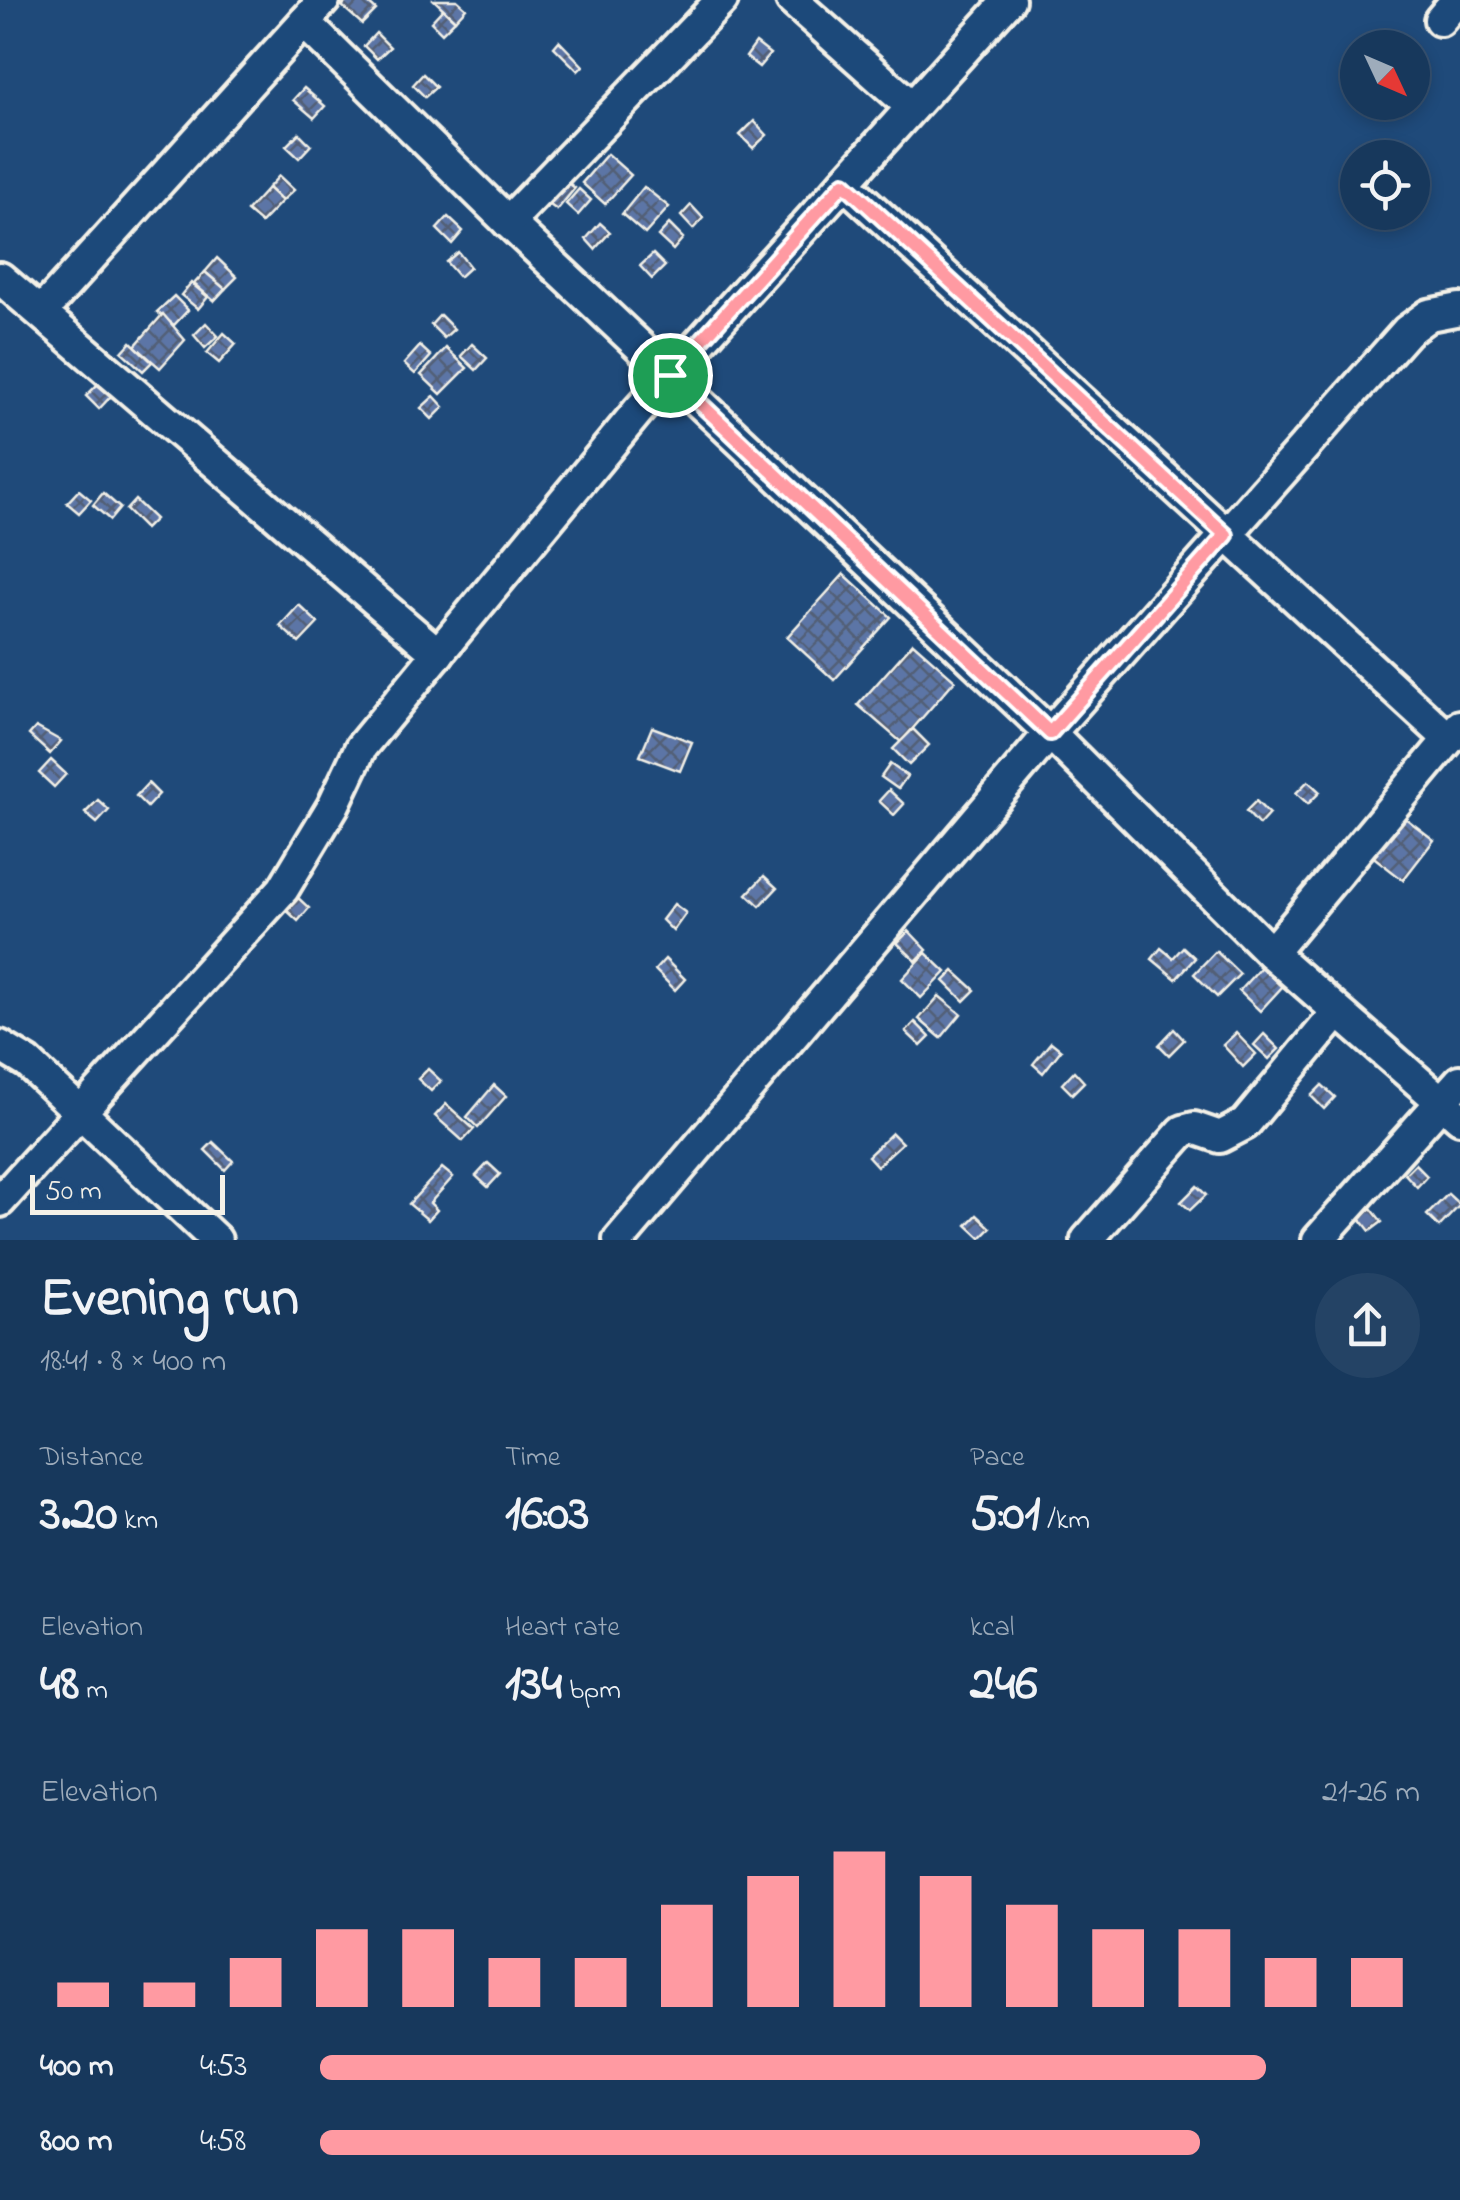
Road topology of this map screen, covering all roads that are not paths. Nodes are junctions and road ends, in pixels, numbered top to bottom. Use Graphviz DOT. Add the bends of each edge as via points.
graph roads {
  1 [pos="722,0"];
  2 [pos="792,0"];
  3 [pos="1008,0"];
  4 [pos="314,11"];
  5 [pos="912,107"];
  6 [pos="844,183"];
  7 [pos="508,222"];
  8 [pos="0,278"];
  9 [pos="1460,310"];
  10 [pos="42,311"];
  11 [pos="670,375"];
  12 [pos="1226,535"];
  13 [pos="438,654"];
  14 [pos="1454,732"];
  15 [pos="1050,733"];
  16 [pos="1271,953"];
  17 [pos="1336,1014"];
  18 [pos="0,1046"];
  19 [pos="1460,1081"];
  20 [pos="1450,1111"];
  21 [pos="76,1112"];
  22 [pos="0,1202"];
  23 [pos="216,1240"];
  24 [pos="619,1240"];
  25 [pos="1086,1240"];
  26 [pos="1318,1240"];
  1 -- 7 [label="street"];
  2 -- 5 [label="street"];
  3 -- 5 [label="street"];
  4 -- 7 [label="street"];
  4 -- 10 [label="street"];
  5 -- 6 [label="street"];
  6 -- 11 [label="street"];
  6 -- 12 [label="street"];
  7 -- 11 [label="street"];
  8 -- 10 [label="street"];
  9 -- 12 [label="street" via="1430,314 1407,331"];
  10 -- 13 [label="street"];
  11 -- 13 [label="street"];
  11 -- 15 [label="street"];
  12 -- 14 [label="street"];
  12 -- 15 [label="street"];
  13 -- 21 [label="street" via="361,747 283,889"];
  14 -- 16 [label="street"];
  15 -- 16 [label="street"];
  15 -- 24 [label="street"];
  16 -- 17 [label="street"];
  17 -- 20 [label="street"];
  17 -- 25 [label="street" via="1245,1124 1220,1137 1183,1131"];
  18 -- 21 [label="street" via="28,1063"];
  19 -- 20 [label="street"];
  20 -- 26 [label="street"];
  21 -- 22 [label="street"];
  21 -- 23 [label="street"];
}
